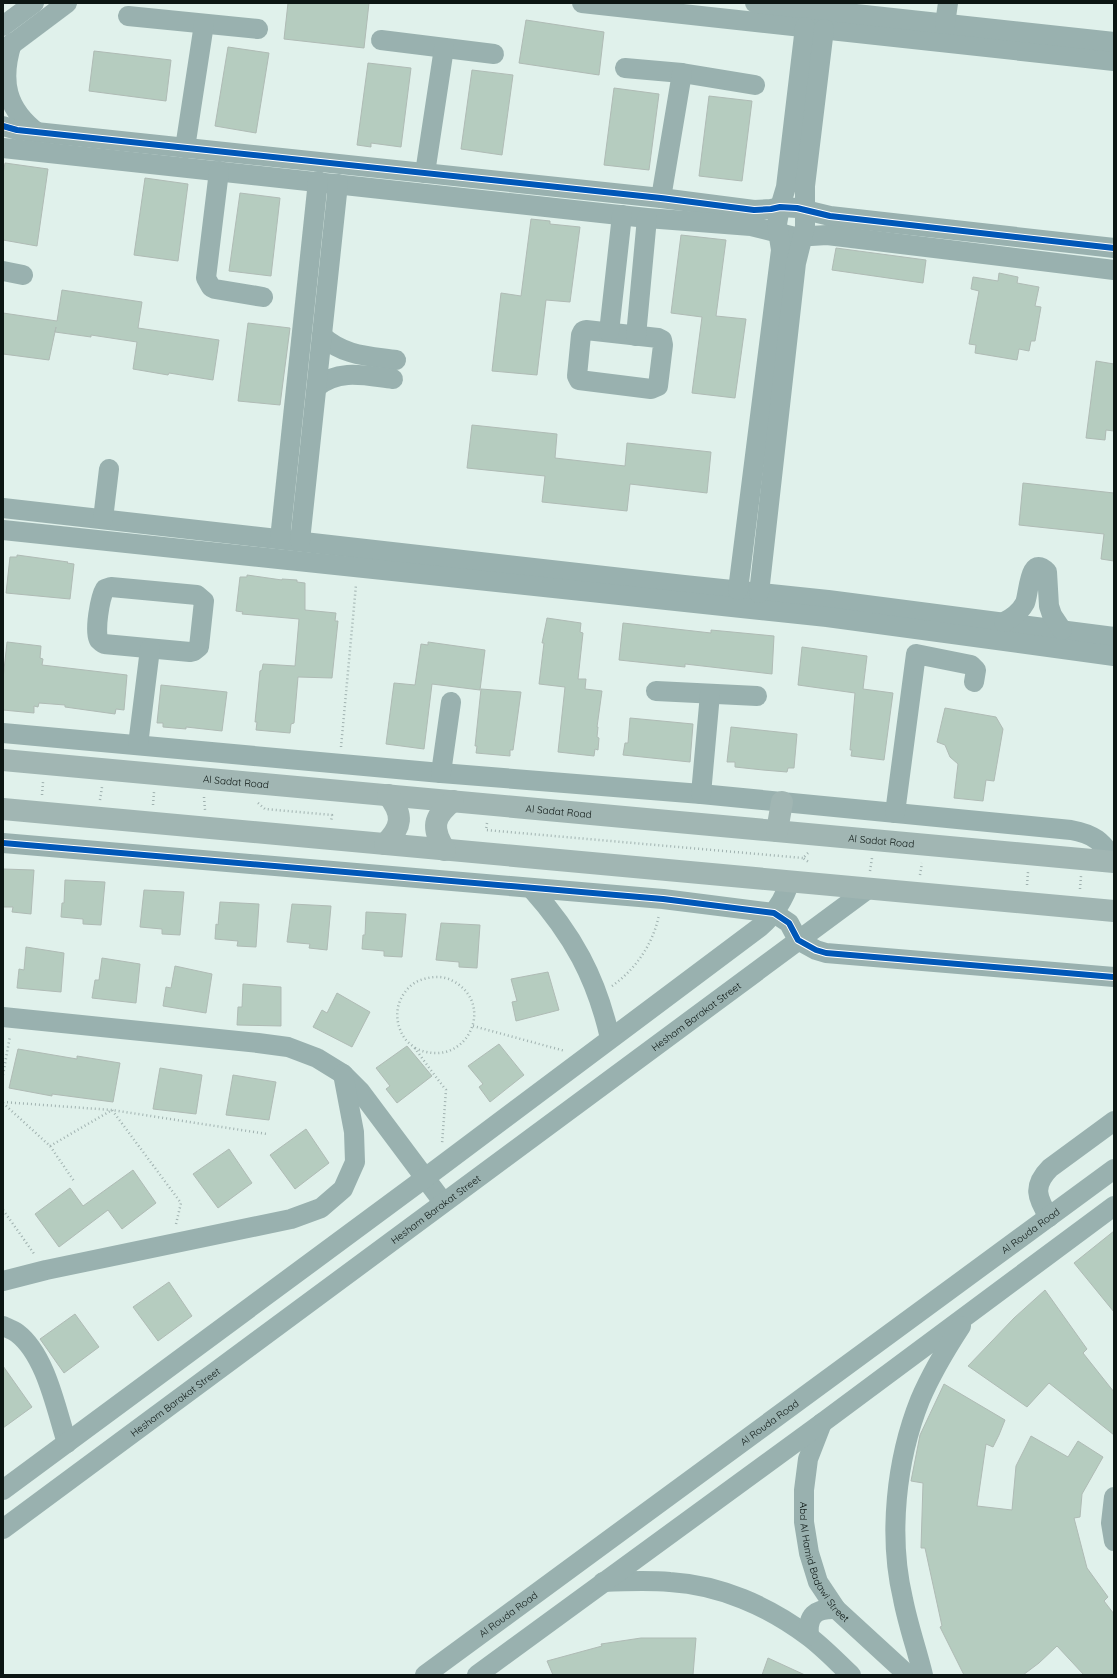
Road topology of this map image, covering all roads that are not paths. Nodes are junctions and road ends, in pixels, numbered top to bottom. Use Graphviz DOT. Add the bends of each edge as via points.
graph roads {
  1 [pos="34,3"];
  2 [pos="67,3"];
  3 [pos="582,3"];
  4 [pos="755,3"];
  5 [pos="948,3"];
  6 [pos="128,16"];
  7 [pos="812,17"];
  8 [pos="204,24"];
  9 [pos="945,24"];
  10 [pos="258,30"];
  11 [pos="6,40"];
  12 [pos="381,40"];
  13 [pos="1114,42"];
  14 [pos="444,48"];
  15 [pos="494,54"];
  16 [pos="1114,61"];
  17 [pos="625,68"];
  18 [pos="682,74"];
  19 [pos="755,85"];
  20 [pos="3,126"];
  21 [pos="38,133"];
  22 [pos="3,148"];
  23 [pos="185,148"];
  24 [pos="218,171"];
  25 [pos="425,173"];
  26 [pos="318,182"];
  27 [pos="338,184"];
  28 [pos="661,198"];
  29 [pos="780,207"];
  30 [pos="806,209"];
  31 [pos="622,215"];
  32 [pos="647,218"];
  33 [pos="778,233"];
  34 [pos="804,236"];
  35 [pos="1114,248"];
  36 [pos="1114,270"];
  37 [pos="3,271"];
  38 [pos="23,275"];
  39 [pos="263,297"];
  40 [pos="609,332"];
  41 [pos="322,336"];
  42 [pos="636,336"];
  43 [pos="317,386"];
  44 [pos="109,469"];
  45 [pos="3,508"];
  46 [pos="103,519"];
  47 [pos="3,530"];
  48 [pos="218,531"];
  49 [pos="280,539"];
  50 [pos="300,541"];
  51 [pos="363,548"];
  52 [pos="214,553"];
  53 [pos="359,569"];
  54 [pos="738,590"];
  55 [pos="759,593"];
  56 [pos="683,594"];
  57 [pos="827,608"];
  58 [pos="1004,622"];
  59 [pos="1062,630"];
  60 [pos="1114,637"];
  61 [pos="150,649"];
  62 [pos="1114,656"];
  63 [pos="974,682"];
  64 [pos="656,691"];
  65 [pos="710,694"];
  66 [pos="757,696"];
  67 [pos="451,702"];
  68 [pos="3,732"];
  69 [pos="138,745"];
  70 [pos="3,760"];
  71 [pos="440,773"];
  72 [pos="701,794"];
  73 [pos="388,795"];
  74 [pos="453,801"];
  75 [pos="782,802"];
  76 [pos="3,809"];
  77 [pos="895,813"];
  78 [pos="777,831"];
  79 [pos="3,843"];
  80 [pos="385,844"];
  81 [pos="445,850"];
  82 [pos="1114,861"];
  83 [pos="790,881"];
  84 [pos="531,888"];
  85 [pos="868,888"];
  86 [pos="1114,911"];
  87 [pos="774,913"];
  88 [pos="798,940"];
  89 [pos="1114,977"];
  90 [pos="8,1017"];
  91 [pos="610,1038"];
  92 [pos="343,1074"];
  93 [pos="1114,1121"];
  94 [pos="1114,1169"];
  95 [pos="433,1172"];
  96 [pos="443,1202"];
  97 [pos="1114,1206"];
  98 [pos="1050,1217"];
  99 [pos="3,1281"];
  100 [pos="968,1315"];
  101 [pos="3,1326"];
  102 [pos="822,1423"];
  103 [pos="67,1443"];
  104 [pos="3,1490"];
  105 [pos="1114,1497"];
  106 [pos="3,1529"];
  107 [pos="1114,1541"];
  108 [pos="603,1582"];
  109 [pos="836,1608"];
  110 [pos="809,1636"];
  111 [pos="425,1675"];
  112 [pos="477,1675"];
  113 [pos="851,1675"];
  114 [pos="908,1675"];
  115 [pos="923,1675"];
  1 -- 11 [label="street"];
  2 -- 11 [label="street"];
  3 -- 7 [label="street"];
  4 -- 7 [label="street"];
  5 -- 9 [label="street"];
  6 -- 8 [label="street"];
  7 -- 9 [label="street"];
  7 -- 16 [label="street"];
  7 -- 29 [label="street" via="786,187"];
  7 -- 30 [label="street"];
  8 -- 10 [label="street"];
  8 -- 23 [label="street"];
  9 -- 13 [label="street"];
  11 -- 21 [label="street" via="4,72 9,100 26,124"];
  12 -- 14 [label="street"];
  14 -- 15 [label="street"];
  14 -- 25 [label="street"];
  17 -- 18 [label="street"];
  18 -- 19 [label="street"];
  18 -- 28 [label="street"];
  20 -- 21 [label="street"];
  21 -- 23 [label="street"];
  22 -- 24 [label="street"];
  23 -- 25 [label="street"];
  24 -- 26 [label="street"];
  24 -- 39 [label="street" via="206,278 215,289"];
  25 -- 28 [label="street"];
  26 -- 27 [label="street"];
  26 -- 49 [label="street"];
  27 -- 31 [label="street"];
  27 -- 41 [label="street"];
  28 -- 29 [label="street" via="754,210"];
  29 -- 30 [label="street"];
  29 -- 33 [label="street"];
  30 -- 34 [label="street"];
  30 -- 35 [label="street" via="830,216"];
  31 -- 32 [label="street"];
  31 -- 40 [label="street"];
  32 -- 33 [label="street" via="751,226"];
  32 -- 42 [label="street"];
  33 -- 34 [label="street"];
  33 -- 54 [label="street" via="780,259"];
  34 -- 36 [label="street" via="827,235"];
  34 -- 55 [label="street" via="796,263"];
  37 -- 38 [label="street"];
  40 -- 42 [label="street"];
  40 -- 42 [label="street" via="586,330 582,333 578,378 654,388 659,384 664,343 660,339"];
  41 -- 43 [label="street"];
  41 -- 43 [label="street" via="336,347 395,369 331,377"];
  43 -- 50 [label="street"];
  44 -- 46 [label="street"];
  45 -- 46 [label="street"];
  46 -- 48 [label="street"];
  47 -- 52 [label="street"];
  48 -- 49 [label="street"];
  48 -- 52 [label="street"];
  49 -- 50 [label="street"];
  50 -- 51 [label="street"];
  51 -- 53 [label="street"];
  51 -- 56 [label="street"];
  52 -- 53 [label="street"];
  53 -- 56 [label="street"];
  54 -- 55 [label="street"];
  54 -- 56 [label="street"];
  55 -- 57 [label="street"];
  56 -- 57 [label="street"];
  57 -- 58 [label="street"];
  57 -- 62 [label="street"];
  58 -- 59 [label="street"];
  58 -- 59 [label="street" via="1012,618 1024,604 1028,596 1031,572 1039,567 1047,572 1049,606"];
  59 -- 60 [label="street"];
  61 -- 61 [label="street" via="104,644 99,640 96,632 104,589 111,587 197,595 202,598 204,601 199,647 190,652"];
  61 -- 69 [label="street"];
  63 -- 77 [label="street" via="976,670 971,665 916,654"];
  64 -- 65 [label="street"];
  65 -- 66 [label="street"];
  65 -- 72 [label="street"];
  67 -- 71 [label="street"];
  68 -- 69 [label="street"];
  69 -- 71 [label="street"];
  70 -- 73 [label="main road, Al Sadat Road"];
  71 -- 72 [label="street"];
  72 -- 75 [label="street"];
  73 -- 74 [label="main road, Al Sadat Road"];
  73 -- 80 [label="main road" via="397,806 400,820 395,834"];
  74 -- 78 [label="main road, Al Sadat Road"];
  74 -- 81 [label="main road" via="442,810 436,823 437,837"];
  75 -- 77 [label="street"];
  75 -- 78 [label="main road"];
  76 -- 80 [label="main road"];
  77 -- 82 [label="street" via="1085,833 1098,839 1108,849"];
  78 -- 82 [label="main road, Al Sadat Road"];
  79 -- 84 [label="street"];
  80 -- 81 [label="main road"];
  81 -- 83 [label="main road"];
  83 -- 85 [label="main road"];
  83 -- 87 [label="street"];
  84 -- 87 [label="street" via="663,899"];
  84 -- 91 [label="street" via="571,938 586,966 599,995"];
  85 -- 86 [label="main road"];
  85 -- 88 [label="street, Hesham Barakat Street"];
  87 -- 88 [label="street" via="789,923"];
  87 -- 91 [label="street" via="760,927"];
  88 -- 89 [label="street" via="816,950 836,954"];
  88 -- 96 [label="street, Hesham Barakat Street"];
  90 -- 92 [label="street" via="288,1047 317,1058"];
  91 -- 95 [label="street"];
  92 -- 95 [label="street"];
  92 -- 99 [label="street" via="354,1132 355,1162 343,1189 321,1208 291,1219"];
  93 -- 98 [label="street" via="1043,1175 1039,1184 1039,1202"];
  94 -- 98 [label="street, Al Rouda Road"];
  95 -- 96 [label="street"];
  95 -- 103 [label="street"];
  96 -- 106 [label="street, Hesham Barakat Street"];
  97 -- 100 [label="street"];
  98 -- 111 [label="street, Al Rouda Road"];
  100 -- 102 [label="street"];
  100 -- 115 [label="street" via="942,1355 920,1400 905,1448 897,1498 896,1548 902,1598"];
  101 -- 103 [label="street" via="16,1333 32,1349 43,1370"];
  102 -- 108 [label="street"];
  102 -- 109 [label="street, Abd Al Hamid Badawi Street" via="808,1459 804,1490 804,1522 809,1553 818,1582"];
  103 -- 104 [label="street"];
  105 -- 107 [label="street" via="1111,1523"];
  108 -- 110 [label="street" via="671,1582 706,1587 741,1597 774,1612"];
  108 -- 112 [label="street"];
  109 -- 110 [label="street" via="824,1608 813,1614 808,1625"];
  109 -- 114 [label="street, Abd Al Hamid Badawi Street"];
  110 -- 113 [label="street"];
}
